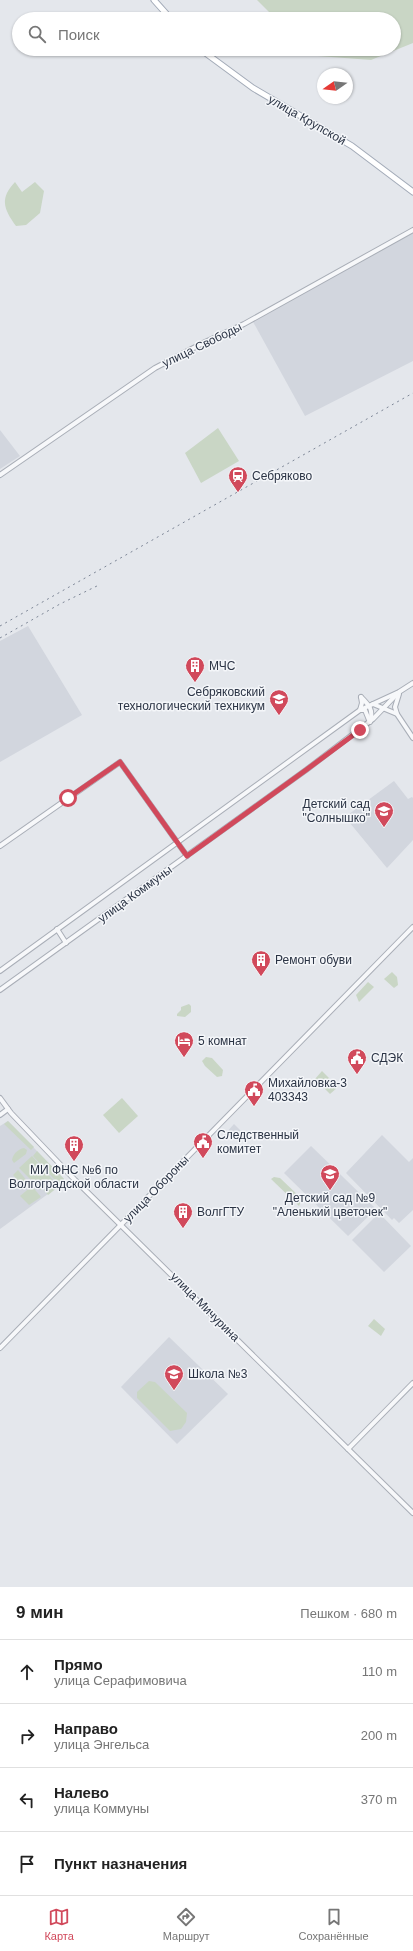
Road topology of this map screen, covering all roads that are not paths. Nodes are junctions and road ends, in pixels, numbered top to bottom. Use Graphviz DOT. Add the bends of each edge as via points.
graph roads {
  1 [pos="154,0"];
  2 [pos="165,12"];
  3 [pos="210,56"];
  4 [pos="413,192"];
  5 [pos="413,230"];
  6 [pos="0,475"];
  7 [pos="413,683"];
  8 [pos="400,692"];
  9 [pos="371,704"];
  10 [pos="383,708"];
  11 [pos="360,710"];
  12 [pos="397,714"];
  13 [pos="370,722"];
  14 [pos="413,738"];
  15 [pos="178,843"];
  16 [pos="0,846"];
  17 [pos="187,856"];
  18 [pos="413,927"];
  19 [pos="57,929"];
  20 [pos="66,942"];
  21 [pos="0,971"];
  22 [pos="0,990"];
  23 [pos="0,1098"];
  24 [pos="8,1109"];
  25 [pos="0,1114"];
  26 [pos="121,1224"];
  27 [pos="0,1348"];
  28 [pos="413,1383"];
  29 [pos="348,1449"];
  30 [pos="413,1513"];
  1 -- 2 [label="main road"];
  3 -- 4 [label="main road, улица Крупской" via="253,88 352,146"];
  5 -- 6 [label="street, улица Свободы" via="244,324 203,342 155,368"];
  7 -- 8 [label="street, улица Коммуны"];
  8 -- 9 [label="street, улица Коммуны"];
  8 -- 10 [label="street, улица Коммуны"];
  8 -- 12 [label="street" via="395,707"];
  9 -- 10 [label="street"];
  9 -- 11 [label="street, улица Коммуны"];
  9 -- 11 [label="street" via="361,697"];
  9 -- 13 [label="street"];
  10 -- 12 [label="street"];
  10 -- 13 [label="street, улица Коммуны"];
  11 -- 13 [label="street" via="365,710"];
  11 -- 15 [label="street, улица Коммуны"];
  12 -- 14 [label="street"];
  13 -- 17 [label="street, улица Коммуны"];
  15 -- 16 [label="street" via="120,762"];
  15 -- 17 [label="street"];
  15 -- 19 [label="street, улица Коммуны"];
  17 -- 20 [label="street, улица Коммуны"];
  18 -- 26 [label="street, улица Обороны"];
  19 -- 20 [label="street"];
  19 -- 21 [label="street, улица Коммуны"];
  20 -- 22 [label="street, улица Коммуны"];
  23 -- 24 [label="street, улица Мичурина"];
  24 -- 25 [label="street"];
  24 -- 26 [label="street, улица Мичурина"];
  26 -- 27 [label="street, улица Обороны"];
  26 -- 29 [label="street, улица Мичурина"];
  28 -- 29 [label="street"];
  29 -- 30 [label="street, улица Мичурина"];
}
